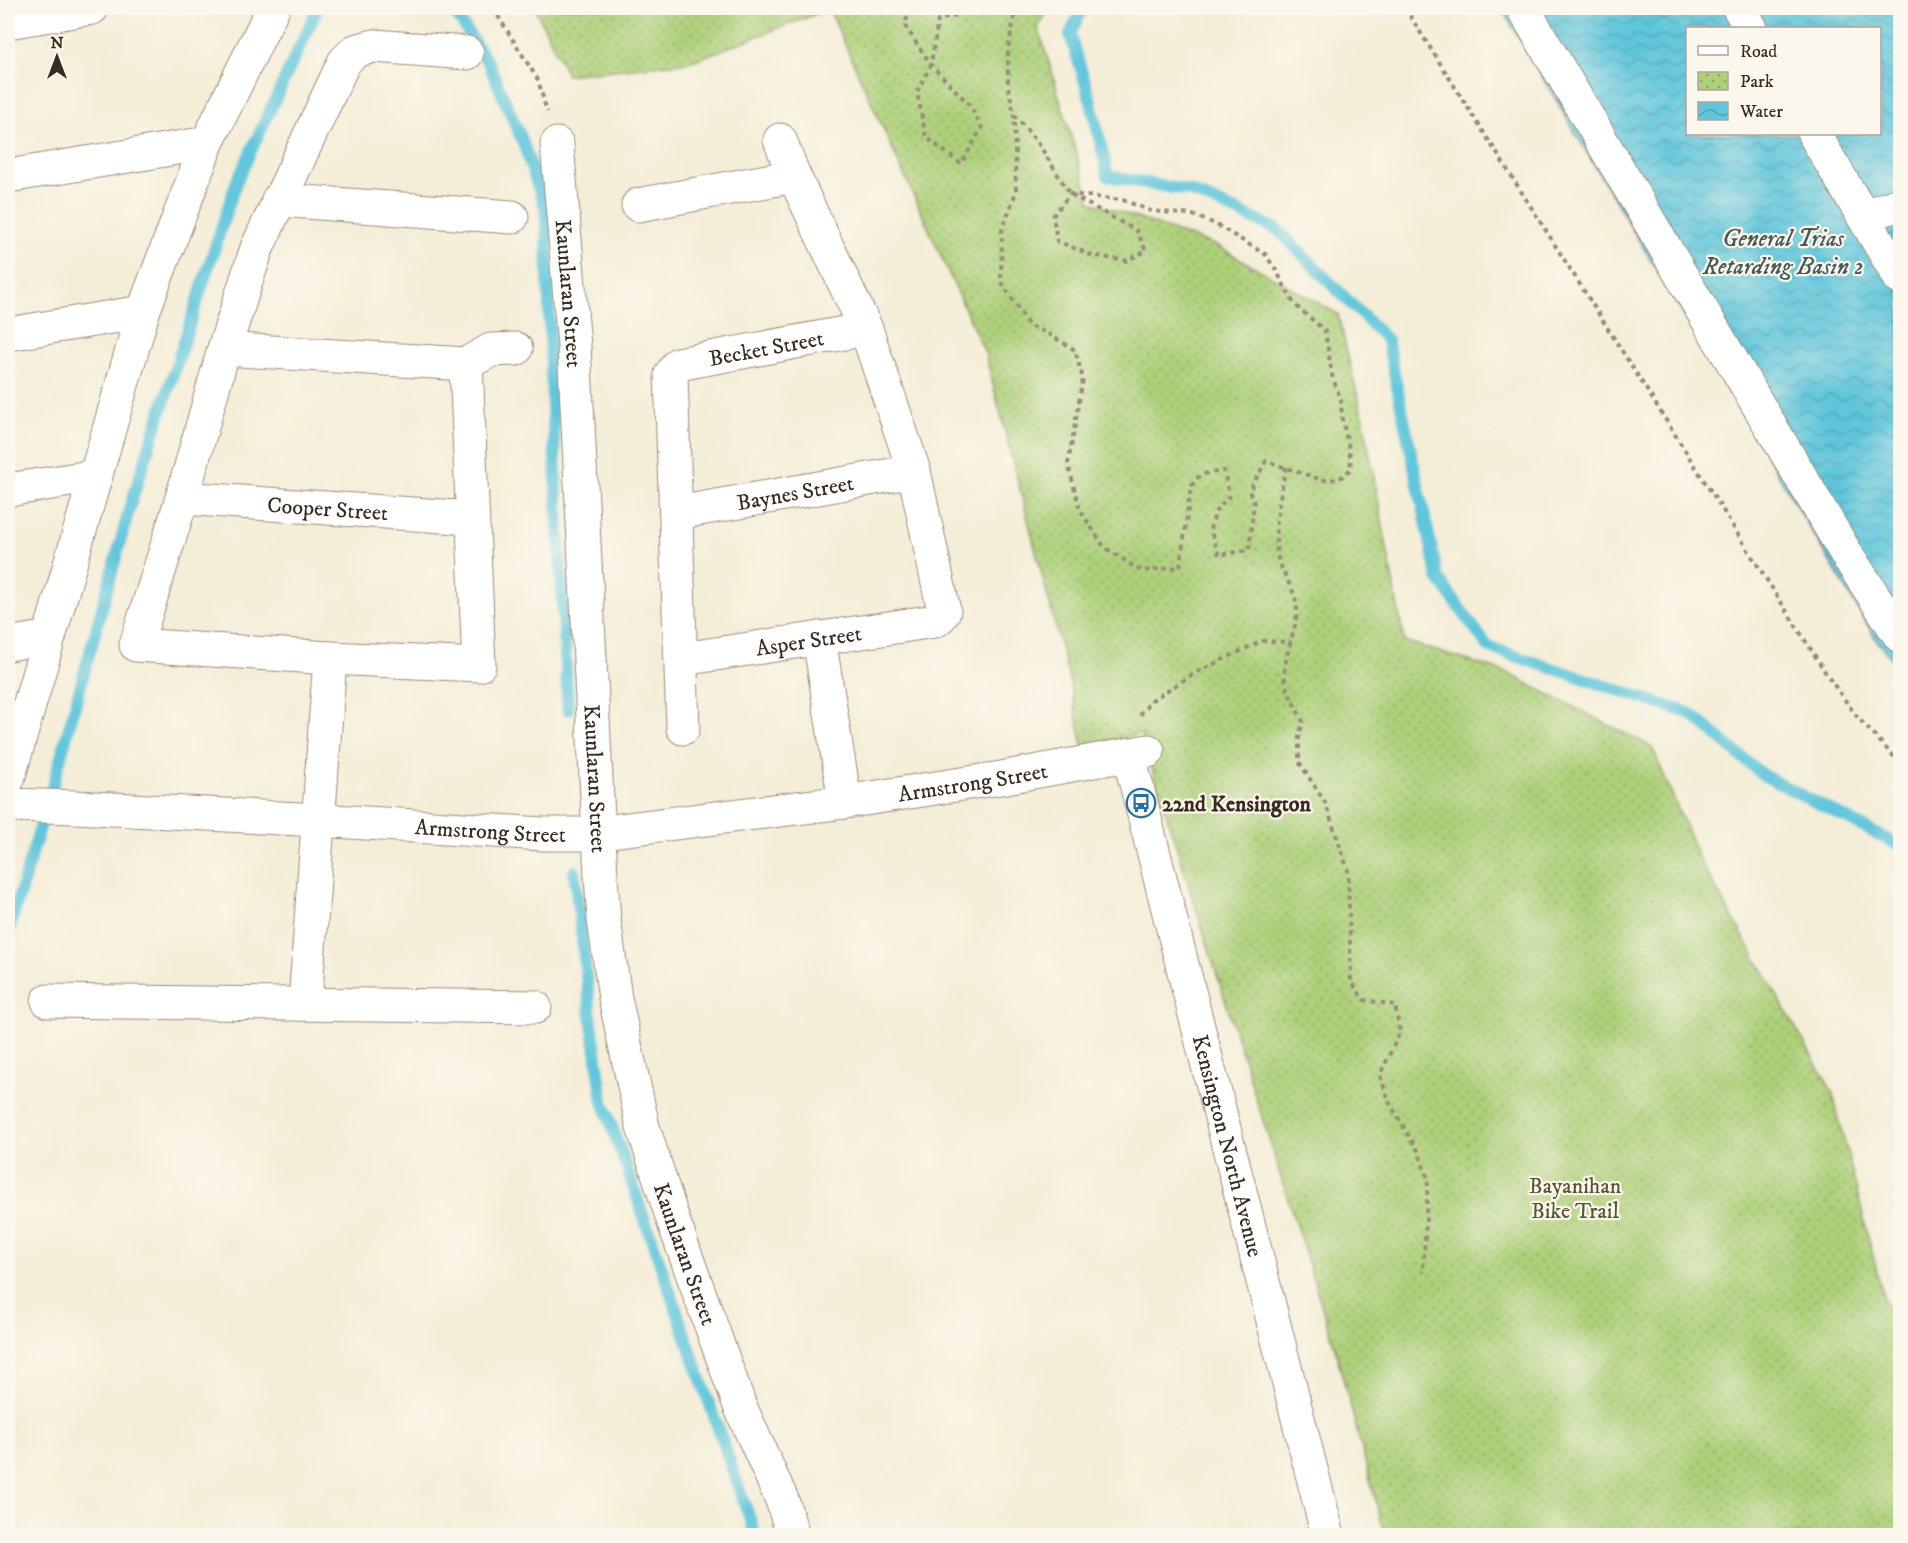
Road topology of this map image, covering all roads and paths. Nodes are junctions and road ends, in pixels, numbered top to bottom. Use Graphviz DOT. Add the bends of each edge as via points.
graph roads {
  1 [pos="92,8"];
  2 [pos="273,8"];
  3 [pos="493,8"];
  4 [pos="909,8"];
  5 [pos="969,8"];
  6 [pos="1016,8"];
  7 [pos="1405,8"];
  8 [pos="1523,8"];
  9 [pos="1739,8"];
  10 [pos="27,15"];
  11 [pos="1750,27"];
  12 [pos="467,53"];
  13 [pos="931,65"];
  14 [pos="1014,115"];
  15 [pos="1815,135"];
  16 [pos="780,140"];
  17 [pos="207,143"];
  18 [pos="557,144"];
  19 [pos="8,176"];
  20 [pos="794,176"];
  21 [pos="1070,194"];
  22 [pos="278,200"];
  23 [pos="1900,204"];
  24 [pos="638,205"];
  25 [pos="1864,216"];
  26 [pos="512,217"];
  27 [pos="1900,279"];
  28 [pos="143,312"];
  29 [pos="866,329"];
  30 [pos="8,334"];
  31 [pos="224,349"];
  32 [pos="516,349"];
  33 [pos="466,364"];
  34 [pos="1286,467"];
  35 [pos="914,471"];
  36 [pos="96,476"];
  37 [pos="8,490"];
  38 [pos="182,498"];
  39 [pos="677,513"];
  40 [pos="471,518"];
  41 [pos="1900,636"];
  42 [pos="49,637"];
  43 [pos="819,638"];
  44 [pos="1291,642"];
  45 [pos="8,644"];
  46 [pos="330,658"];
  47 [pos="682,659"];
  48 [pos="1137,718"];
  49 [pos="684,728"];
  50 [pos="1138,753"];
  51 [pos="1900,763"];
  52 [pos="14,796"];
  53 [pos="845,802"];
  54 [pos="318,820"];
  55 [pos="599,833"];
  56 [pos="48,1001"];
  57 [pos="305,1004"];
  58 [pos="535,1007"];
  59 [pos="1423,1273"];
  60 [pos="793,1536"];
  61 [pos="1328,1536"];
  1 -- 10 [label="street"];
  2 -- 17 [label="street"];
  3 -- 18 [label="path" via="538,80"];
  4 -- 13 [label="path" via="905,26"];
  5 -- 13 [label="path" via="938,20"];
  6 -- 14 [label="path" via="1008,50 1008,86"];
  7 -- 51 [label="path" via="1829,678 1858,718"];
  8 -- 41 [label="street" via="1847,555"];
  9 -- 11 [label="street"];
  12 -- 22 [label="street" via="374,46 355,51 344,62"];
  13 -- 13 [label="path" via="969,104 982,128 961,164 926,137 917,92"];
  14 -- 21 [label="path" via="1038,143"];
  14 -- 34 [label="path" via="1016,192 1002,230 1001,281 1029,326 1075,350 1083,379 1068,464 1080,510 1104,547 1141,571 1180,567 1191,486 1201,474 1224,471 1229,496 1216,511 1210,530 1220,555 1249,550 1254,502 1249,491 1266,461"];
  15 -- 25 [label="street"];
  16 -- 20 [label="street"];
  17 -- 19 [label="street"];
  17 -- 28 [label="street"];
  18 -- 55 [label="street, Kaunlaran Street" via="574,346"];
  20 -- 24 [label="street"];
  20 -- 29 [label="street"];
  21 -- 21 [label="path" via="1137,231 1146,251 1126,261 1091,255 1057,241 1053,216"];
  21 -- 34 [label="path" via="1122,200 1151,211 1193,215 1265,254 1294,304 1325,331 1351,469 1339,479 1322,480"];
  22 -- 26 [label="street"];
  22 -- 31 [label="street" via="257,248"];
  23 -- 25 [label="street"];
  25 -- 27 [label="street"];
  28 -- 30 [label="street"];
  28 -- 36 [label="street"];
  29 -- 35 [label="street"];
  29 -- 39 [label="street, Becket Street" via="678,364 671,374"];
  31 -- 33 [label="street"];
  31 -- 38 [label="street"];
  32 -- 33 [label="street" via="491,350"];
  33 -- 40 [label="street"];
  34 -- 44 [label="path" via="1279,499 1277,555 1297,608"];
  35 -- 39 [label="street, Baynes Street"];
  35 -- 43 [label="street, Asper Street" via="944,611 935,621"];
  36 -- 37 [label="street"];
  36 -- 42 [label="street"];
  38 -- 40 [label="street, Cooper Street"];
  38 -- 46 [label="street" via="136,645"];
  39 -- 47 [label="street"];
  40 -- 46 [label="street" via="479,665"];
  42 -- 45 [label="street"];
  42 -- 52 [label="street"];
  43 -- 47 [label="street, Asper Street"];
  43 -- 53 [label="street"];
  44 -- 48 [label="path" via="1262,641 1195,673 1152,700"];
  44 -- 59 [label="path" via="1284,670 1285,683 1303,722 1299,762 1325,802 1348,870 1351,981 1364,1000 1395,1005 1400,1032 1380,1075 1390,1104 1418,1151 1428,1179"];
  46 -- 54 [label="street"];
  47 -- 49 [label="street"];
  50 -- 53 [label="street, Armstrong Street"];
  50 -- 61 [label="street, Kensington North Avenue"];
  52 -- 54 [label="street, Armstrong Street" via="75,807"];
  53 -- 55 [label="street, Armstrong Street"];
  54 -- 55 [label="street, Armstrong Street" via="543,834"];
  54 -- 57 [label="street"];
  55 -- 60 [label="street, Kaunlaran Street" via="604,920 615,998 643,1127 736,1395 782,1500"];
  56 -- 57 [label="street"];
  57 -- 58 [label="street"];
}
